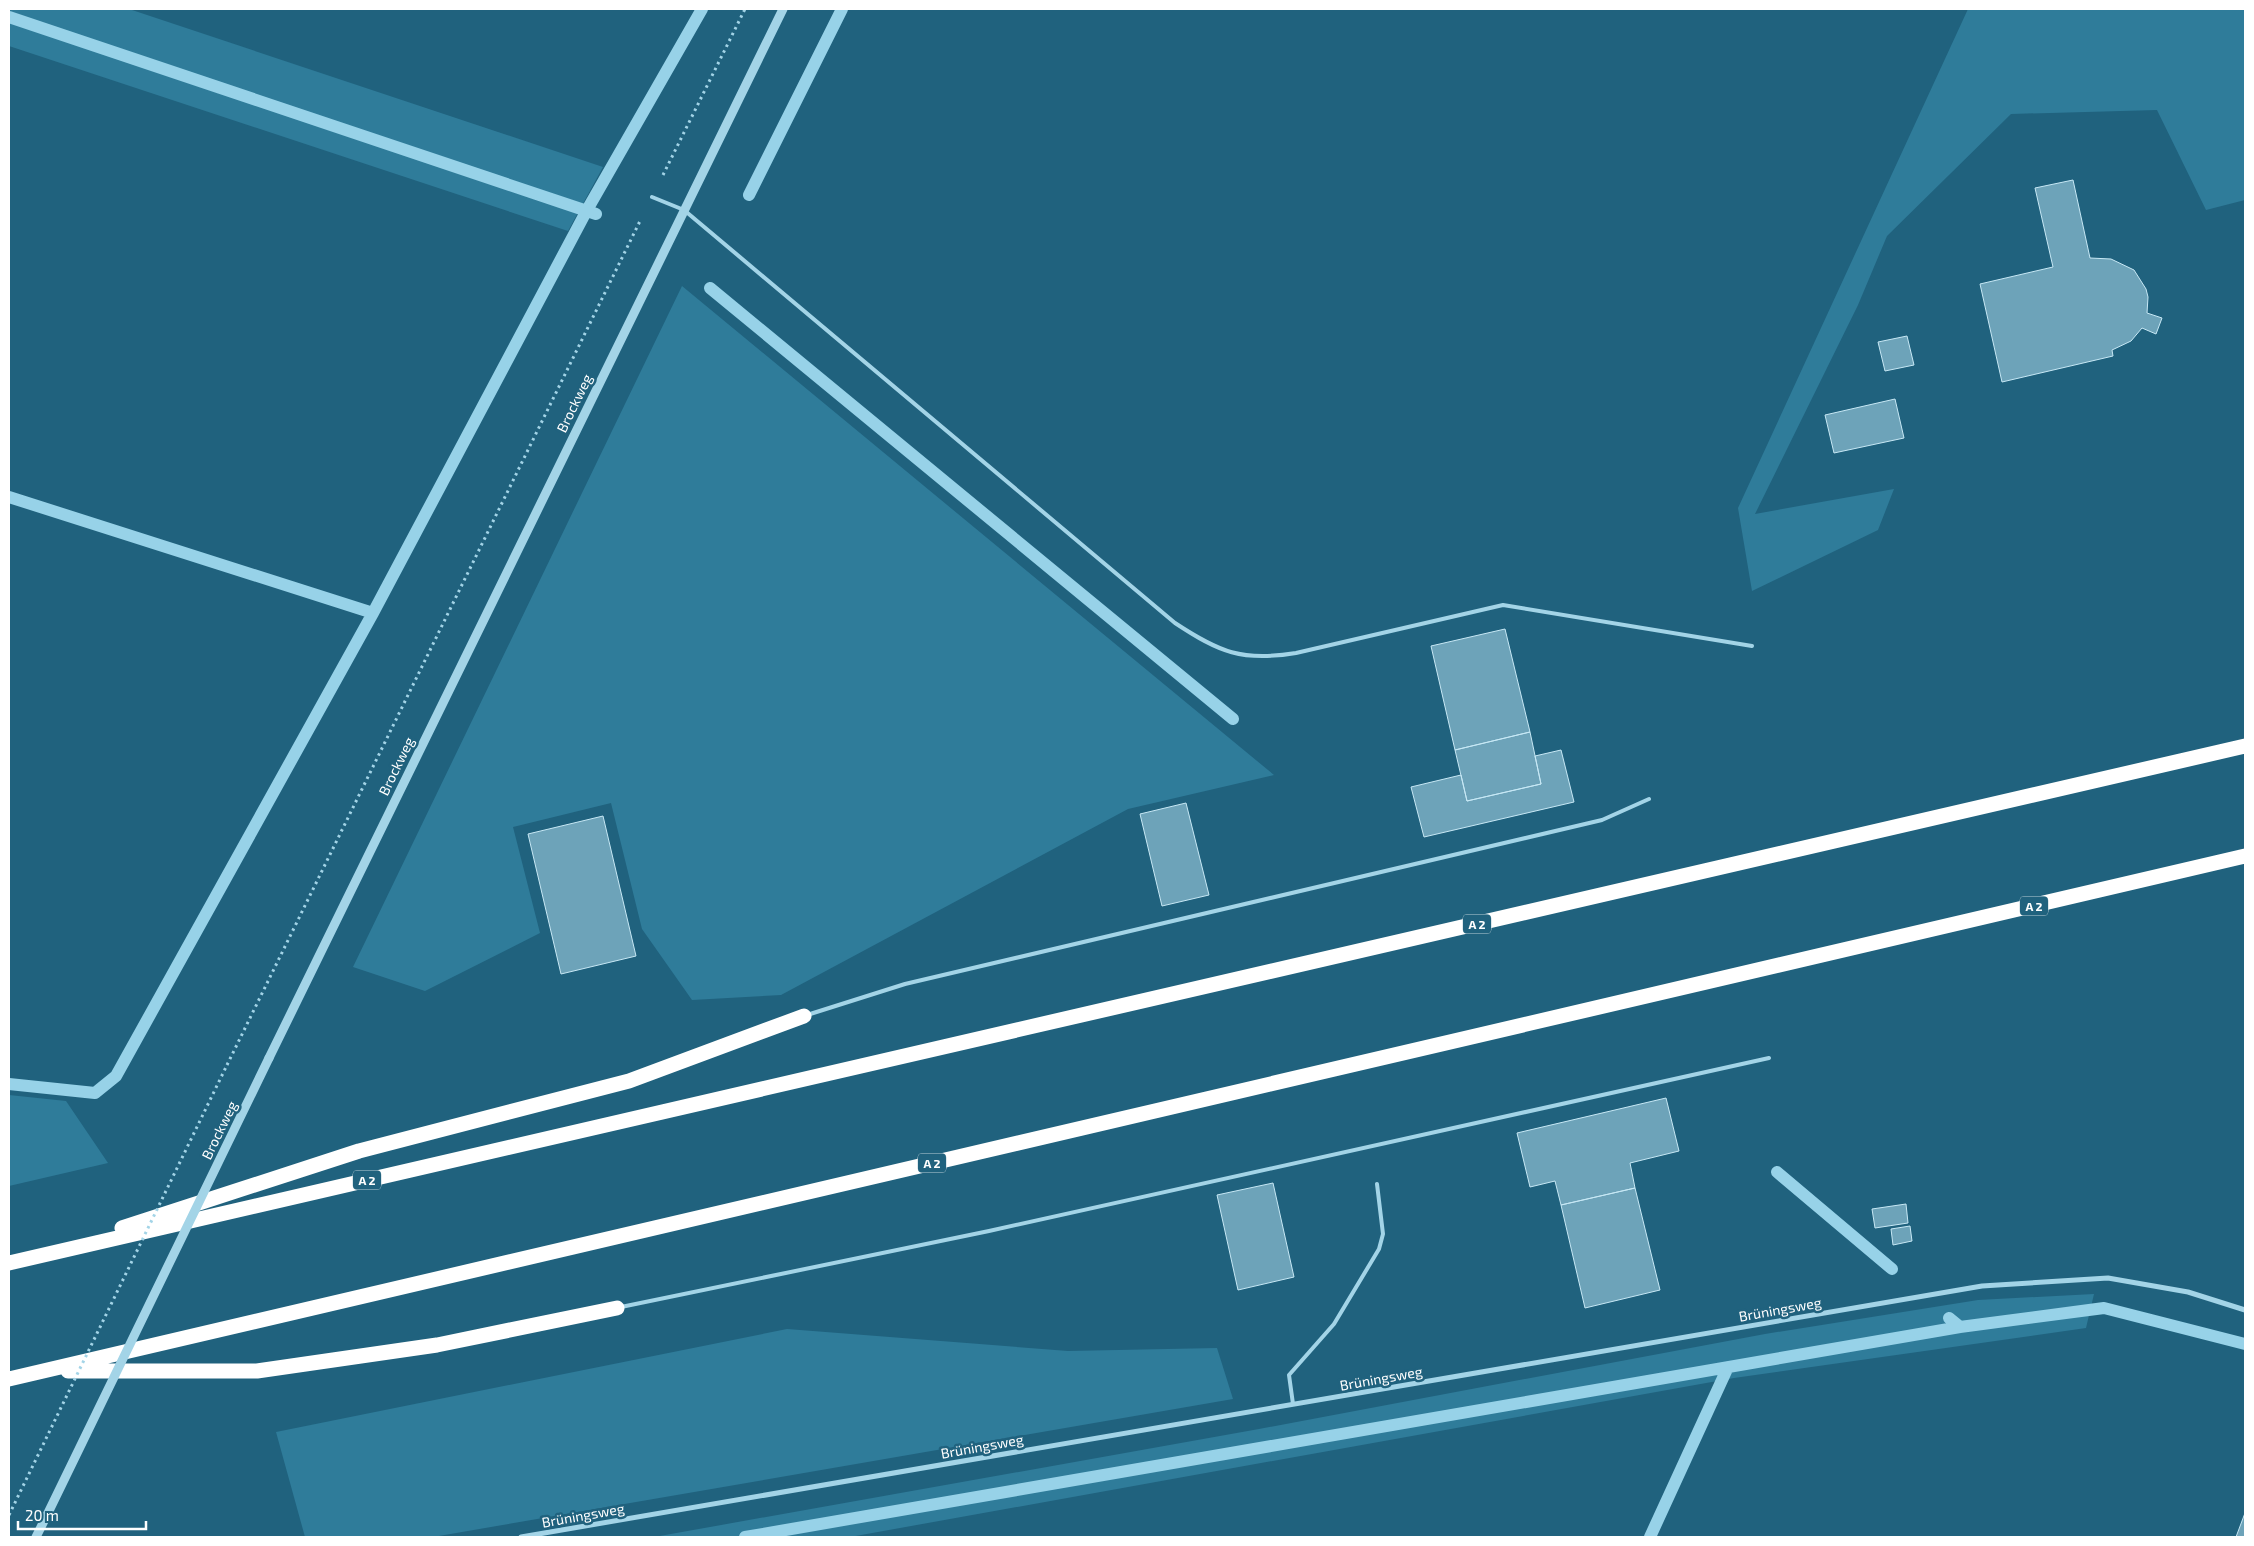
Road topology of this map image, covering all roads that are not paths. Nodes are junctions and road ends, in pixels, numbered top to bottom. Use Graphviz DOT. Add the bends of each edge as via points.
graph roads {
  1 [pos="783,9"];
  2 [pos="652,197"];
  3 [pos="684,210"];
  4 [pos="1752,646"];
  5 [pos="2245,746"];
  6 [pos="1649,799"];
  7 [pos="2245,856"];
  8 [pos="804,1016"];
  9 [pos="1769,1058"];
  10 [pos="1377,1184"];
  11 [pos="26,1259"];
  12 [pos="9,1263"];
  13 [pos="617,1308"];
  14 [pos="2245,1310"];
  15 [pos="41,1371"];
  16 [pos="9,1379"];
  17 [pos="1294,1404"];
  18 [pos="36,1537"];
  19 [pos="521,1537"];
  1 -- 3 [label="street, Brockweg"];
  2 -- 3 [label="lane"];
  3 -- 4 [label="lane" via="1175,623 1207,644 1238,654 1267,658 1503,605"];
  3 -- 18 [label="street, Brockweg, bridge"];
  5 -- 11 [label="highway, A 2"];
  6 -- 8 [label="lane" via="1602,820 905,984"];
  7 -- 15 [label="highway, A 2"];
  8 -- 11 [label="highway" via="629,1081 359,1151"];
  9 -- 13 [label="lane" via="1018,1225"];
  10 -- 17 [label="lane" via="1383,1234 1380,1249 1334,1324 1289,1375"];
  11 -- 12 [label="highway, A 2"];
  13 -- 15 [label="highway" via="437,1345 257,1371"];
  14 -- 17 [label="street, Brüningsweg" via="2188,1292 2108,1278 1982,1286"];
  15 -- 16 [label="highway, A 2"];
  17 -- 19 [label="street, Brüningsweg"];
}
